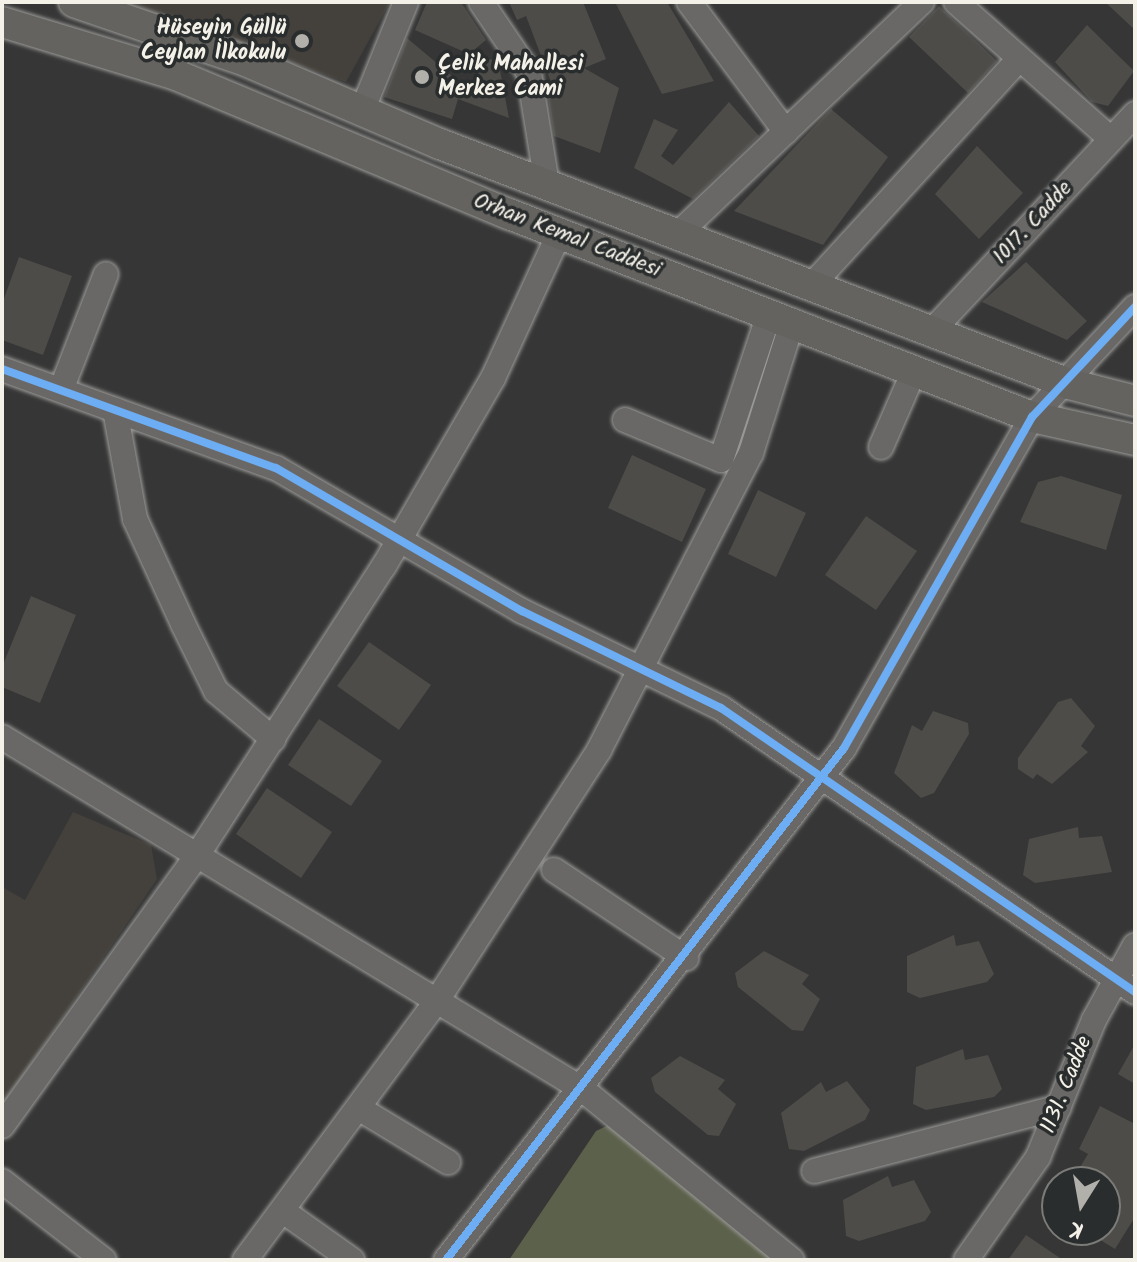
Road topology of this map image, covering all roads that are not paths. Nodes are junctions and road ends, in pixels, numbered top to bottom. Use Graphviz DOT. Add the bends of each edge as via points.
graph roads {
  1 [pos="74,2"];
  2 [pos="406,2"];
  3 [pos="481,2"];
  4 [pos="689,2"];
  5 [pos="922,2"];
  6 [pos="956,2"];
  7 [pos="2,22"];
  8 [pos="1018,60"];
  9 [pos="362,111"];
  10 [pos="1135,114"];
  11 [pos="786,132"];
  12 [pos="1111,139"];
  13 [pos="547,184"];
  14 [pos="559,234"];
  15 [pos="678,234"];
  16 [pos="106,274"];
  17 [pos="812,285"];
  18 [pos="1135,307"];
  19 [pos="780,319"];
  20 [pos="931,332"];
  21 [pos="2,369"];
  22 [pos="914,371"];
  23 [pos="1069,384"];
  24 [pos="61,390"];
  25 [pos="1135,401"];
  26 [pos="115,410"];
  27 [pos="1032,417"];
  28 [pos="625,420"];
  29 [pos="1135,440"];
  30 [pos="881,447"];
  31 [pos="399,540"];
  32 [pos="647,668"];
  33 [pos="2,737"];
  34 [pos="273,739"];
  35 [pos="823,777"];
  36 [pos="200,851"];
  37 [pos="554,870"];
  38 [pos="1135,945"];
  39 [pos="686,958"];
  40 [pos="1125,986"];
  41 [pos="440,996"];
  42 [pos="582,1089"];
  43 [pos="1059,1107"];
  44 [pos="360,1109"];
  45 [pos="2,1126"];
  46 [pos="448,1162"];
  47 [pos="814,1171"];
  48 [pos="2,1181"];
  49 [pos="283,1211"];
  50 [pos="104,1260"];
  51 [pos="245,1260"];
  52 [pos="352,1260"];
  53 [pos="446,1260"];
  54 [pos="792,1260"];
  55 [pos="966,1260"];
  1 -- 9 [label="main road, Orhan Kemal Caddesi"];
  2 -- 9 [label="street"];
  3 -- 13 [label="street" via="529,73"];
  4 -- 11 [label="street"];
  5 -- 11 [label="street"];
  6 -- 8 [label="street"];
  7 -- 14 [label="main road, Orhan Kemal Caddesi" via="176,75"];
  8 -- 12 [label="street"];
  8 -- 17 [label="street"];
  9 -- 13 [label="main road, Orhan Kemal Caddesi"];
  10 -- 12 [label="street, 1017. Cadde"];
  11 -- 15 [label="street"];
  12 -- 20 [label="street, 1017. Cadde"];
  13 -- 15 [label="main road, Orhan Kemal Caddesi"];
  14 -- 19 [label="main road, Orhan Kemal Caddesi"];
  14 -- 31 [label="street" via="493,378"];
  15 -- 17 [label="main road, Orhan Kemal Caddesi"];
  16 -- 24 [label="street"];
  17 -- 20 [label="main road, Orhan Kemal Caddesi"];
  18 -- 23 [label="street"];
  19 -- 22 [label="main road, Orhan Kemal Caddesi"];
  19 -- 28 [label="street" via="721,460"];
  19 -- 32 [label="street" via="751,453"];
  20 -- 23 [label="main road, Orhan Kemal Caddesi"];
  21 -- 24 [label="street"];
  22 -- 27 [label="main road, Orhan Kemal Caddesi"];
  22 -- 30 [label="street"];
  23 -- 25 [label="main road, Orhan Kemal Caddesi"];
  23 -- 27 [label="street"];
  24 -- 26 [label="street"];
  26 -- 31 [label="street" via="276,468"];
  26 -- 34 [label="street" via="135,519 183,624 216,691"];
  27 -- 29 [label="main road, Orhan Kemal Caddesi"];
  27 -- 35 [label="street" via="939,592"];
  31 -- 32 [label="street" via="522,611"];
  31 -- 34 [label="street"];
  32 -- 35 [label="street"];
  32 -- 41 [label="street"];
  33 -- 36 [label="street"];
  34 -- 36 [label="street"];
  35 -- 39 [label="street"];
  35 -- 40 [label="street"];
  36 -- 41 [label="street"];
  36 -- 45 [label="street"];
  37 -- 39 [label="street"];
  38 -- 40 [label="street, 1131. Cadde"];
  39 -- 42 [label="street"];
  40 -- 43 [label="street, 1131. Cadde"];
  41 -- 42 [label="street"];
  41 -- 44 [label="street"];
  42 -- 53 [label="street"];
  42 -- 54 [label="street"];
  43 -- 47 [label="street"];
  43 -- 55 [label="street, 1131. Cadde" via="1038,1157"];
  44 -- 46 [label="street"];
  44 -- 49 [label="street"];
  48 -- 50 [label="street"];
  49 -- 51 [label="street"];
  49 -- 52 [label="street"];
}
